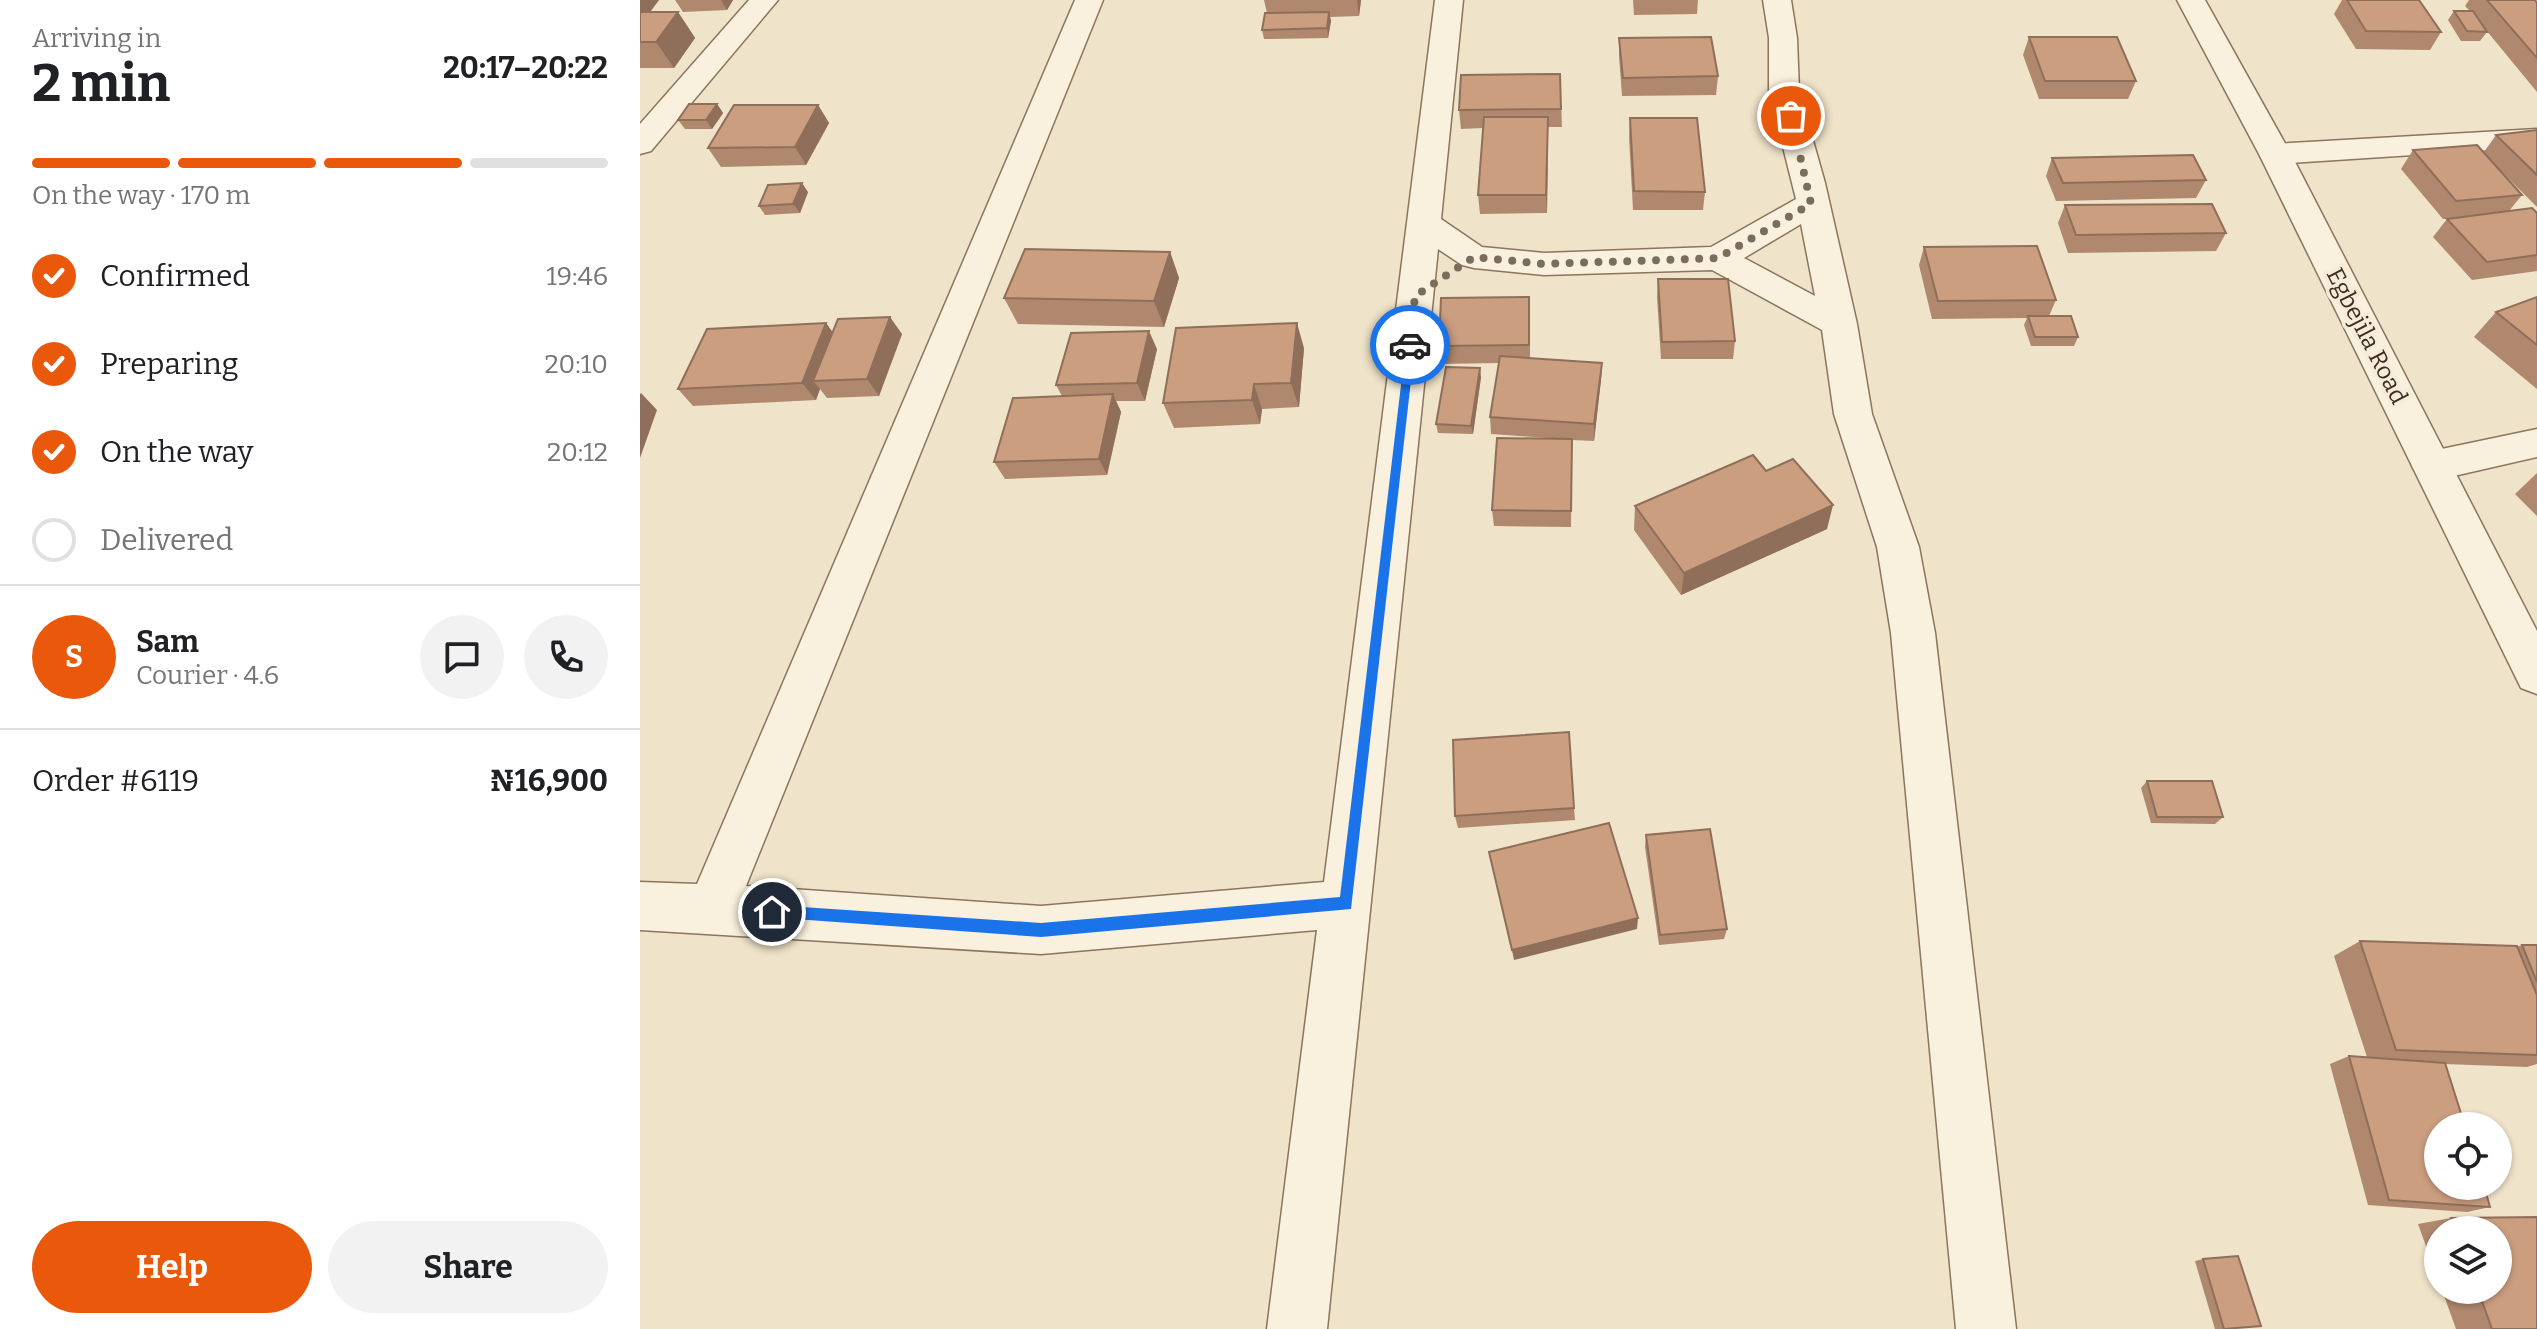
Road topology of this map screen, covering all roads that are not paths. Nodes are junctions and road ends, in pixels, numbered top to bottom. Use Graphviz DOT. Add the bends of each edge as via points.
graph roads {
  1 [pos="764,0"];
  2 [pos="1089,0"];
  3 [pos="1449,0"];
  4 [pos="1777,0"];
  5 [pos="2191,0"];
  6 [pos="2537,138"];
  7 [pos="640,144"];
  8 [pos="2275,154"];
  9 [pos="1811,204"];
  10 [pos="1423,223"];
  11 [pos="1474,257"];
  12 [pos="1718,258"];
  13 [pos="1415,296"];
  14 [pos="1839,324"];
  15 [pos="2537,443"];
  16 [pos="2432,466"];
  17 [pos="2537,675"];
  18 [pos="1346,904"];
  19 [pos="640,906"];
  20 [pos="712,908"];
  21 [pos="1297,1329"];
  22 [pos="1986,1329"];
  1 -- 7 [label="street"];
  2 -- 20 [label="street"];
  3 -- 10 [label="street"];
  4 -- 9 [label="street" via="1784,91"];
  5 -- 8 [label="street, Egbejila Road"];
  6 -- 8 [label="street"];
  8 -- 16 [label="street, Egbejila Road"];
  9 -- 12 [label="street"];
  9 -- 14 [label="street"];
  10 -- 11 [label="street"];
  10 -- 13 [label="street"];
  11 -- 12 [label="street" via="1544,264"];
  11 -- 13 [label="street"];
  12 -- 14 [label="street"];
  13 -- 18 [label="street"];
  14 -- 22 [label="street" via="1853,414 1898,547 1913,633"];
  15 -- 16 [label="street"];
  16 -- 17 [label="street, Egbejila Road"];
  18 -- 20 [label="street" via="1041,930"];
  18 -- 21 [label="street"];
  19 -- 20 [label="street"];
}
